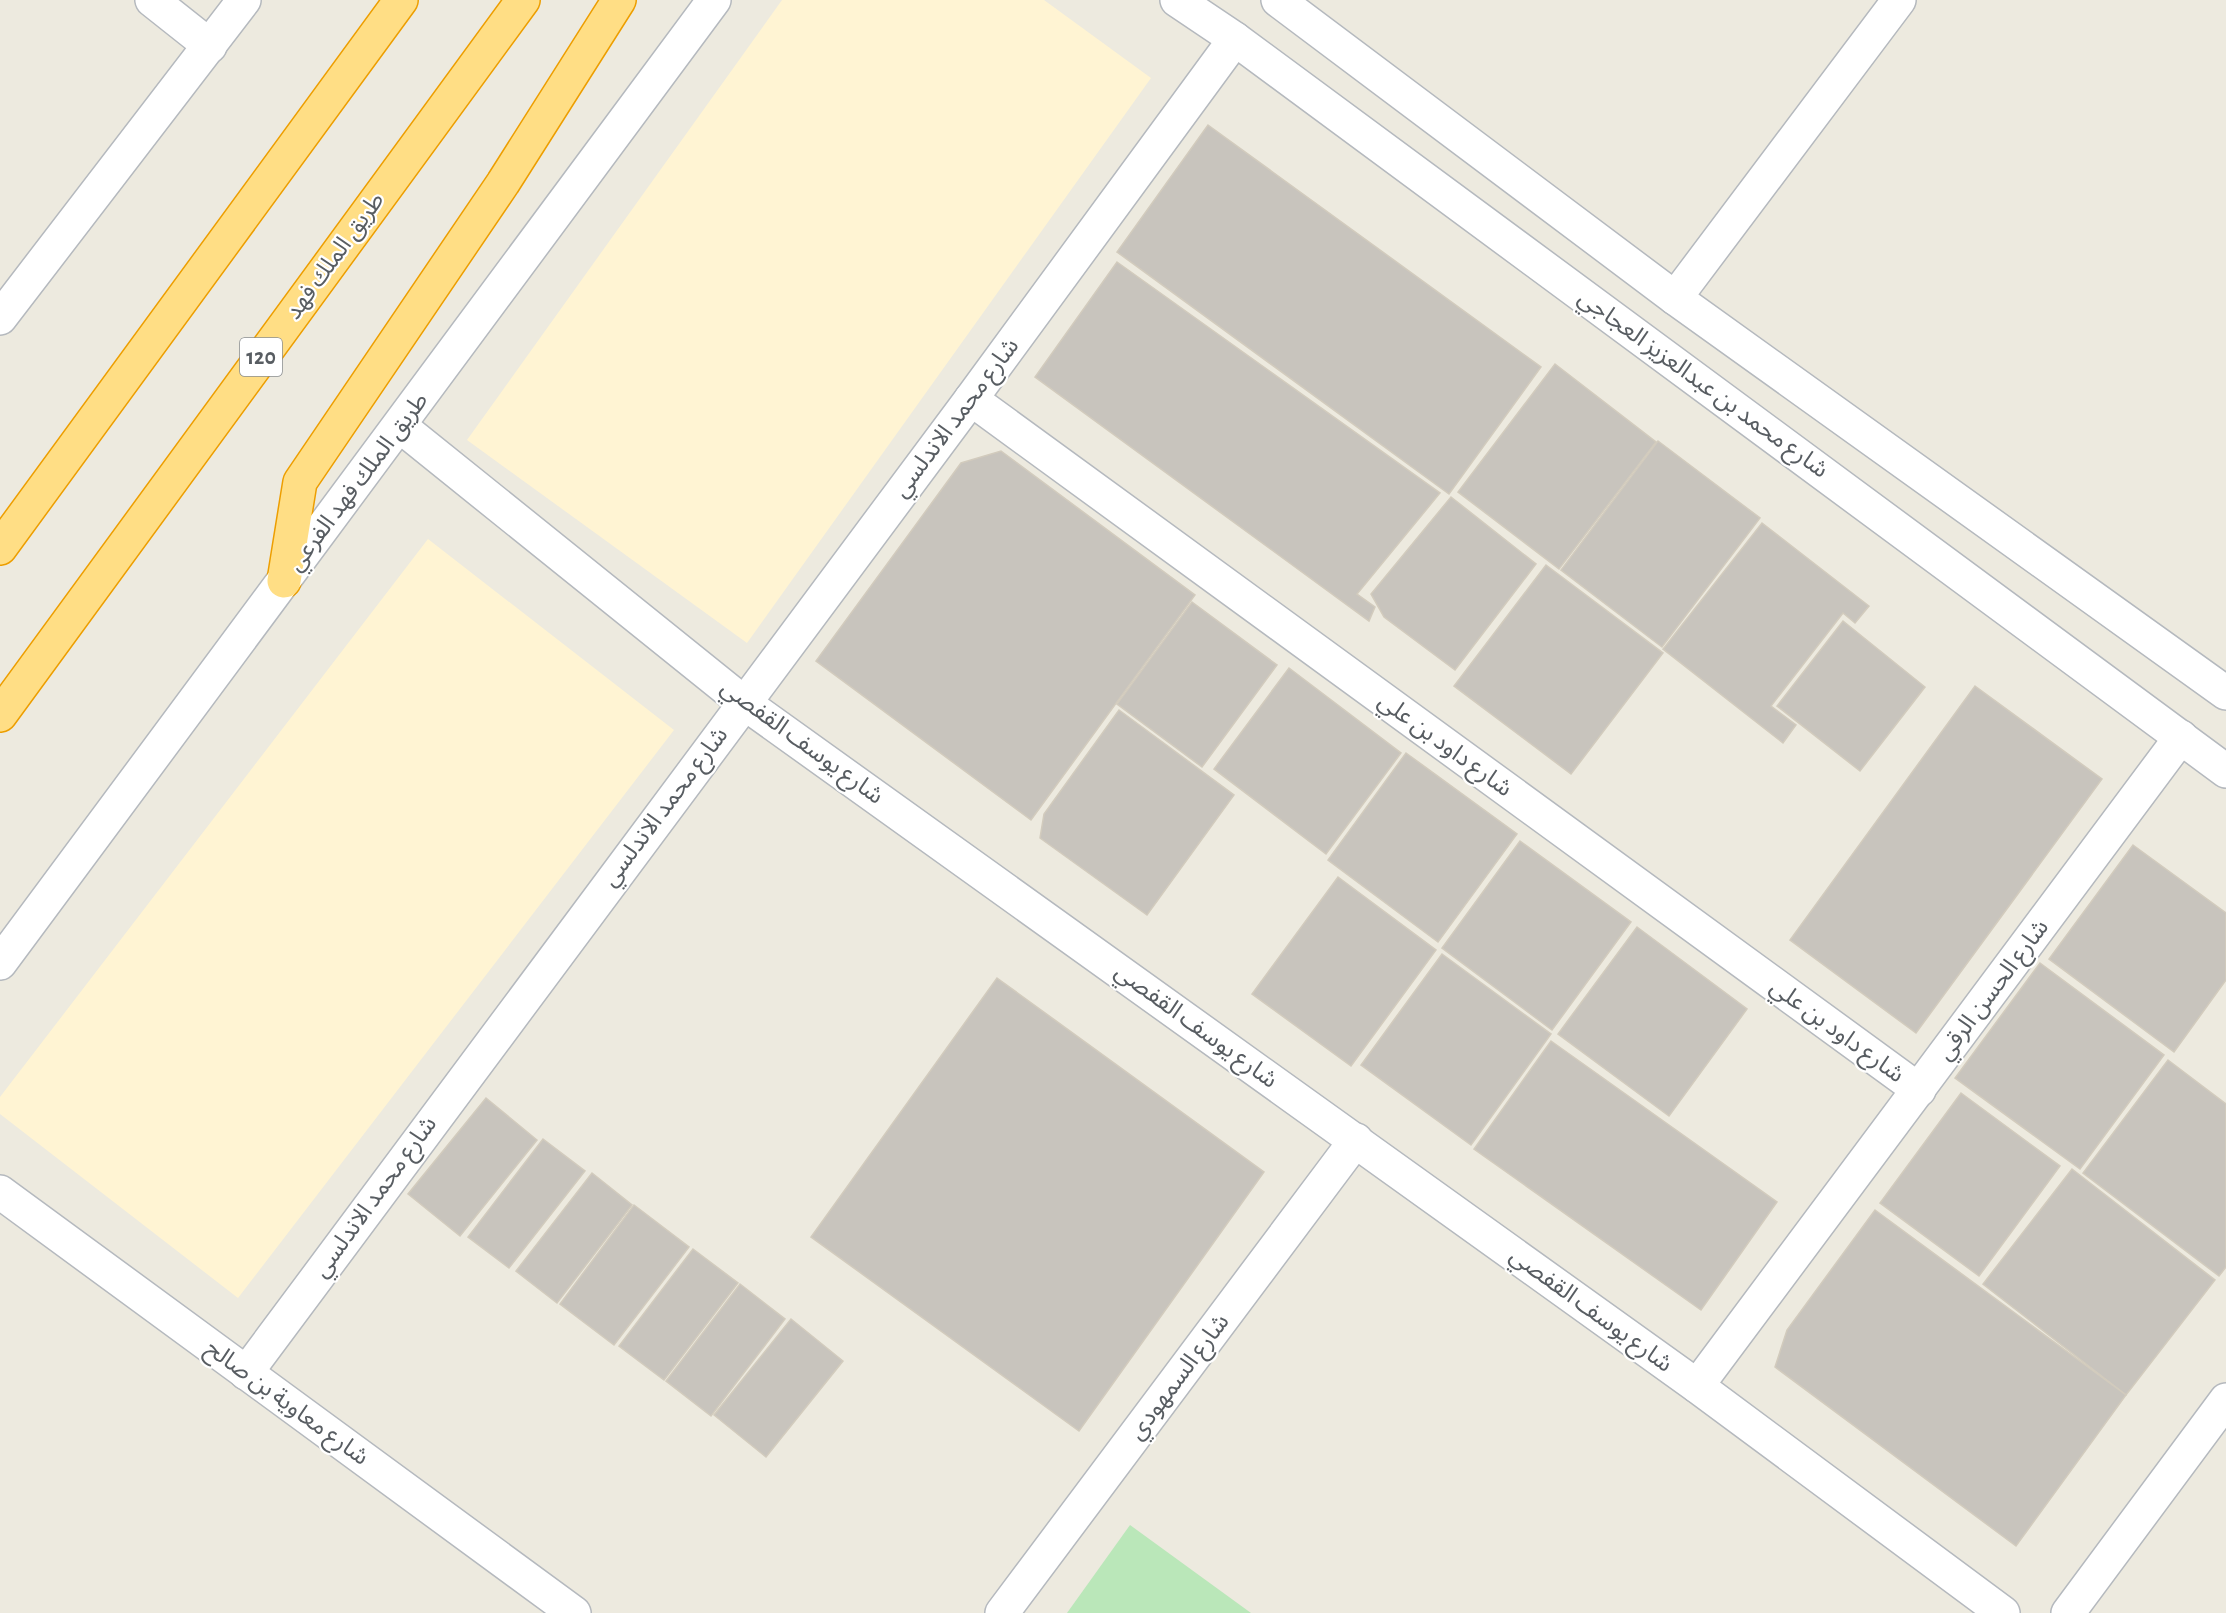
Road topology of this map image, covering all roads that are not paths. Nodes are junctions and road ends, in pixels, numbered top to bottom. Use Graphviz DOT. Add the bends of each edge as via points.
graph roads {
  1 [pos="153,0"];
  2 [pos="244,0"];
  3 [pos="401,0"];
  4 [pos="523,0"];
  5 [pos="619,0"];
  6 [pos="714,0"];
  7 [pos="1177,0"];
  8 [pos="1278,0"];
  9 [pos="1899,0"];
  10 [pos="1235,39"];
  11 [pos="210,46"];
  12 [pos="1675,298"];
  13 [pos="0,318"];
  14 [pos="971,399"];
  15 [pos="400,426"];
  16 [pos="0,548"];
  17 [pos="284,582"];
  18 [pos="2226,693"];
  19 [pos="743,702"];
  20 [pos="0,716"];
  21 [pos="2181,737"];
  22 [pos="2226,771"];
  23 [pos="0,963"];
  24 [pos="1918,1090"];
  25 [pos="1356,1140"];
  26 [pos="0,1192"];
  27 [pos="246,1373"];
  28 [pos="1697,1386"];
  29 [pos="2226,1400"];
  30 [pos="574,1613"];
  31 [pos="1002,1613"];
  32 [pos="2003,1613"];
  33 [pos="2068,1613"];
  1 -- 11 [label="street"];
  2 -- 11 [label="street"];
  3 -- 16 [label="highway"];
  4 -- 20 [label="highway, طريق الملك فهد / 120"];
  5 -- 17 [label="highway" via="503,183 300,483"];
  6 -- 15 [label="street, طريق الملك فهد الفرعي"];
  7 -- 10 [label="street, شارع محمد بن عبدالعزيز العجاجي"];
  8 -- 12 [label="street"];
  9 -- 12 [label="street"];
  10 -- 14 [label="street, شارع محمد الاندلسي"];
  10 -- 21 [label="street, شارع محمد بن عبدالعزيز العجاجي"];
  11 -- 13 [label="street"];
  12 -- 18 [label="street"];
  14 -- 19 [label="street, شارع محمد الاندلسي"];
  14 -- 24 [label="street, شارع داود بن علي"];
  15 -- 17 [label="street, طريق الملك فهد الفرعي"];
  15 -- 19 [label="street, شارع يوسف القفصي"];
  17 -- 23 [label="street, طريق الملك فهد الفرعي"];
  19 -- 25 [label="street, شارع يوسف القفصي"];
  19 -- 27 [label="street, شارع محمد الاندلسي"];
  21 -- 22 [label="street, شارع محمد بن عبدالعزيز العجاجي"];
  21 -- 24 [label="street, شارع الحسن الرقي"];
  24 -- 28 [label="street, شارع الحسن الرقي"];
  25 -- 28 [label="street, شارع يوسف القفصي"];
  25 -- 31 [label="street, شارع السمهودي"];
  26 -- 27 [label="street, شارع معاوية بن صالح"];
  27 -- 30 [label="street, شارع معاوية بن صالح"];
  28 -- 32 [label="street, شارع يوسف القفصي"];
  29 -- 33 [label="street"];
}
